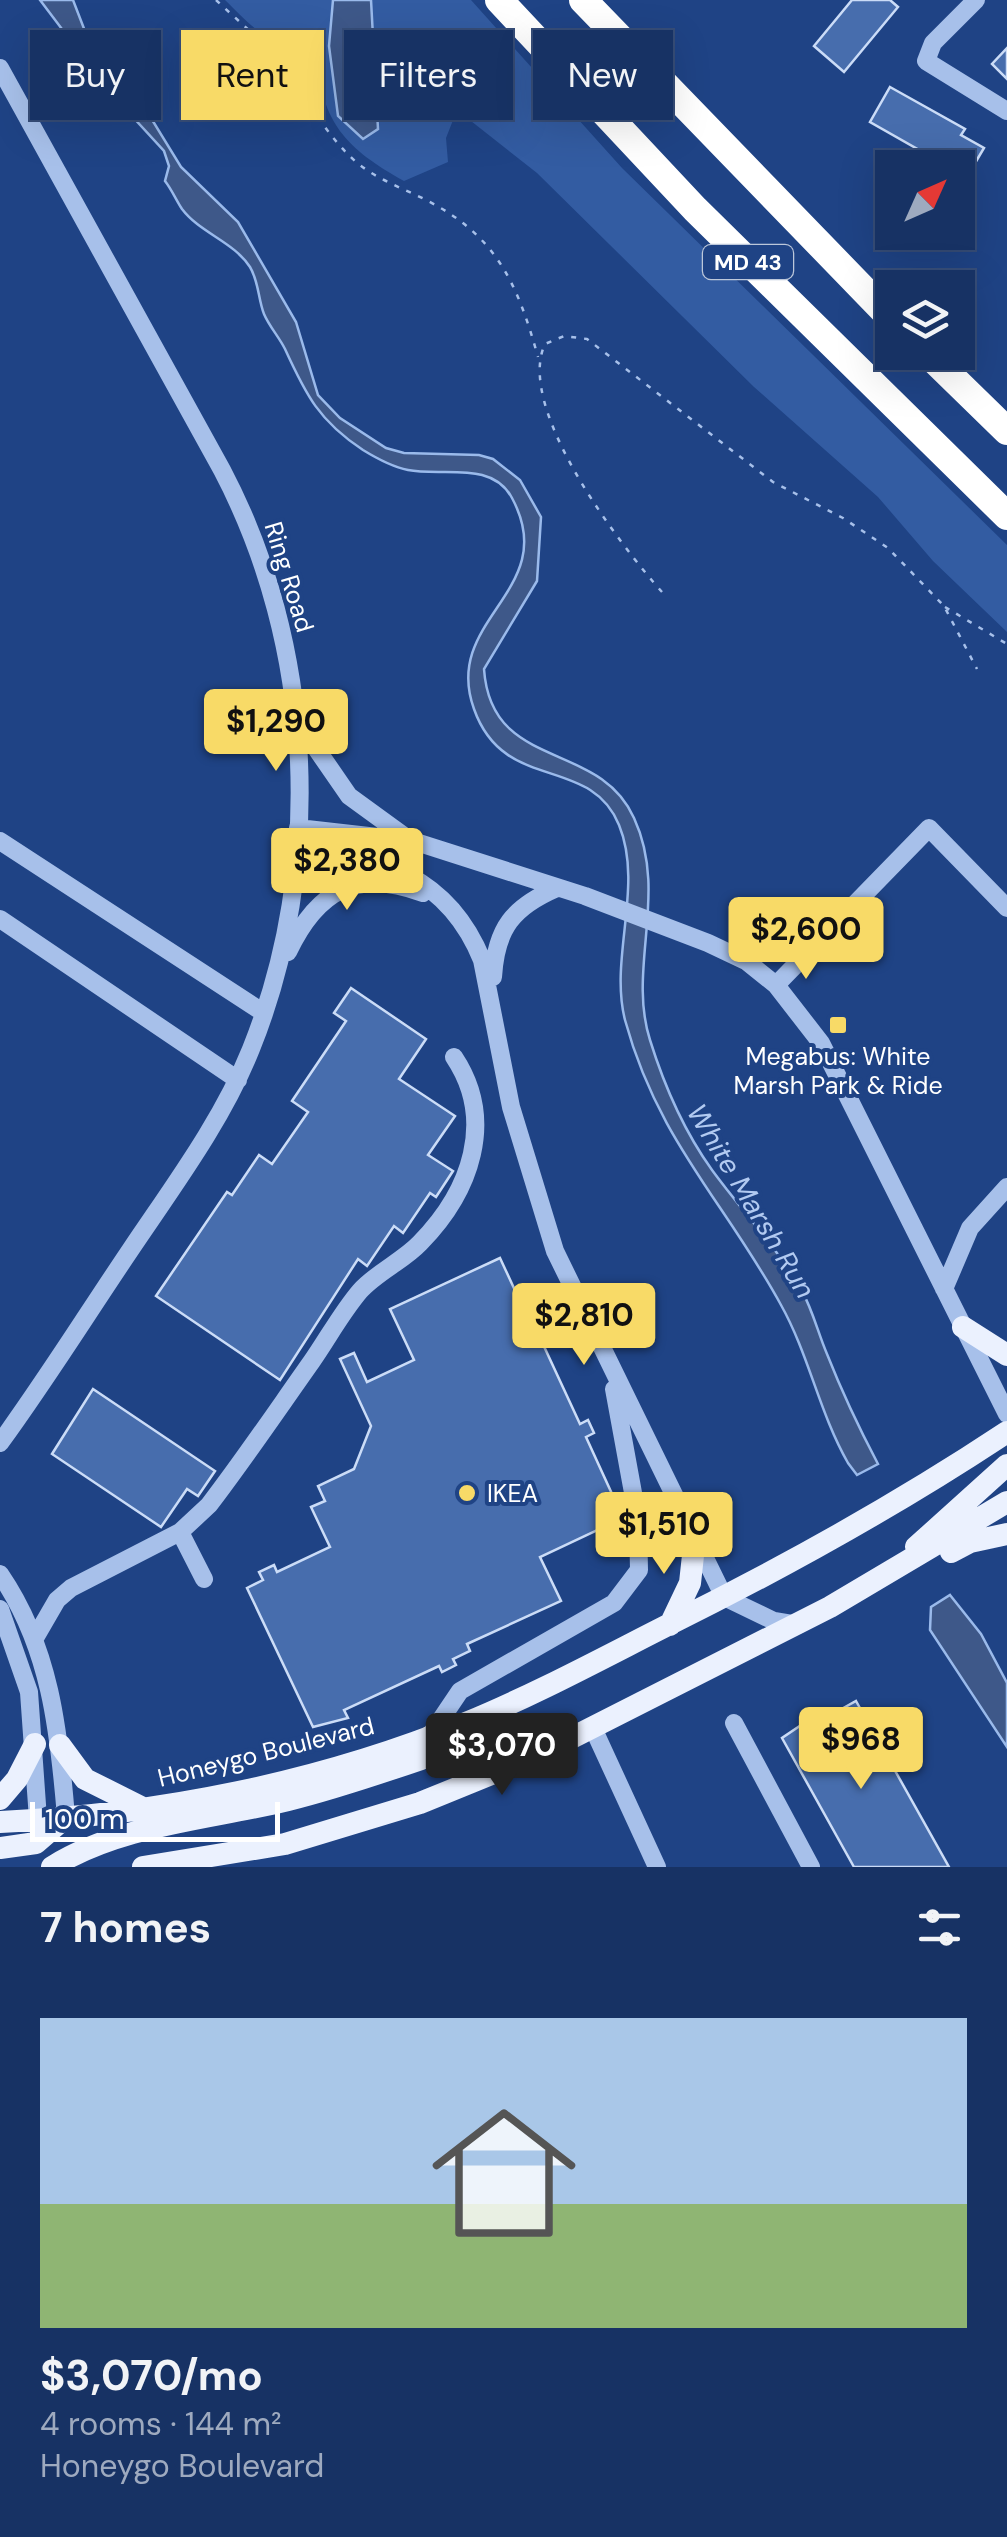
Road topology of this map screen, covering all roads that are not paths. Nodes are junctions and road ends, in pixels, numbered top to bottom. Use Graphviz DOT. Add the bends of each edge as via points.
graph roads {
  1 [pos="499,0"];
  2 [pos="583,0"];
  3 [pos="976,0"];
  4 [pos="0,68"];
  5 [pos="1007,112"];
  6 [pos="875,301"];
  7 [pos="944,370"];
  8 [pos="1007,431"];
  9 [pos="1007,516"];
  10 [pos="296,720"];
  11 [pos="298,828"];
  12 [pos="412,841"];
  13 [pos="0,842"];
  14 [pos="297,849"];
  15 [pos="557,888"];
  16 [pos="444,901"];
  17 [pos="1007,908"];
  18 [pos="0,918"];
  19 [pos="275,980"];
  20 [pos="776,985"];
  21 [pos="492,998"];
  22 [pos="264,1013"];
  23 [pos="454,1057"];
  24 [pos="238,1080"];
  25 [pos="1007,1188"];
  26 [pos="944,1289"];
  27 [pos="962,1327"];
  28 [pos="1007,1355"];
  29 [pos="610,1369"];
  30 [pos="1007,1414"];
  31 [pos="1007,1432"];
  32 [pos="0,1443"];
  33 [pos="1007,1465"];
  34 [pos="1007,1502"];
  35 [pos="1007,1534"];
  36 [pos="172,1536"];
  37 [pos="694,1538"];
  38 [pos="0,1574"];
  39 [pos="204,1579"];
  40 [pos="876,1582"];
  41 [pos="724,1597"];
  42 [pos="830,1608"];
  43 [pos="0,1609"];
  44 [pos="670,1624"];
  45 [pos="798,1625"];
  46 [pos="35,1638"];
  47 [pos="734,1724"];
  48 [pos="593,1728"];
  49 [pos="429,1737"];
  50 [pos="35,1744"];
  51 [pos="60,1745"];
  52 [pos="0,1799"];
  53 [pos="144,1809"];
  54 [pos="66,1817"];
  55 [pos="0,1822"];
  56 [pos="37,1831"];
  57 [pos="0,1848"];
  58 [pos="64,1863"];
  59 [pos="168,1865"];
  60 [pos="37,1867"];
  61 [pos="143,1867"];
  62 [pos="658,1867"];
  63 [pos="811,1867"];
  1 -- 9 [label="highway, MD 43" via="695,209"];
  2 -- 6 [label="highway, MD 43"];
  3 -- 5 [label="street" via="934,43 926,61"];
  4 -- 10 [label="street, Ring Road" via="234,494 272,594"];
  7 -- 8 [label="highway"];
  10 -- 11 [label="street, Ring Road"];
  10 -- 12 [label="street" via="350,796"];
  11 -- 12 [label="street"];
  11 -- 14 [label="street, Ring Road"];
  12 -- 15 [label="street"];
  13 -- 22 [label="street"];
  14 -- 16 [label="street" via="385,863"];
  14 -- 19 [label="street, Ring Road"];
  15 -- 20 [label="street" via="746,961"];
  15 -- 21 [label="street" via="508,918 494,953"];
  16 -- 19 [label="street" via="390,883 350,886 309,916"];
  16 -- 21 [label="street" via="477,948"];
  17 -- 20 [label="street" via="929,828"];
  18 -- 24 [label="street"];
  19 -- 22 [label="street, Ring Road"];
  20 -- 26 [label="street" via="821,1042"];
  21 -- 29 [label="street" via="512,1107 544,1218"];
  22 -- 24 [label="street, Ring Road"];
  23 -- 36 [label="street" via="478,1109 474,1150 459,1189 420,1244 361,1290 244,1459 209,1504"];
  24 -- 32 [label="street, Ring Road"];
  25 -- 26 [label="street" via="970,1228"];
  26 -- 27 [label="street"];
  27 -- 28 [label="main road"];
  27 -- 30 [label="street"];
  29 -- 37 [label="street"];
  29 -- 49 [label="street" via="638,1520 638,1570 614,1603 460,1691"];
  31 -- 41 [label="main road, Honeygo Boulevard" via="880,1513"];
  33 -- 40 [label="main road"];
  34 -- 40 [label="main road"];
  35 -- 42 [label="main road" via="970,1542"];
  36 -- 39 [label="street"];
  36 -- 46 [label="street" via="71,1588"];
  37 -- 41 [label="street"];
  37 -- 44 [label="main road" via="690,1583"];
  38 -- 46 [label="street"];
  40 -- 42 [label="main road"];
  41 -- 44 [label="main road, Honeygo Boulevard"];
  41 -- 45 [label="street"];
  42 -- 45 [label="main road"];
  43 -- 50 [label="street" via="23,1669"];
  44 -- 49 [label="main road, Honeygo Boulevard"];
  45 -- 48 [label="main road"];
  46 -- 51 [label="street"];
  47 -- 63 [label="street"];
  48 -- 59 [label="main road" via="420,1803 285,1844"];
  48 -- 62 [label="street"];
  49 -- 53 [label="main road, Honeygo Boulevard" via="253,1789"];
  49 -- 58 [label="main road" via="421,1759 355,1782 152,1829"];
  50 -- 52 [label="main road"];
  50 -- 56 [label="street"];
  51 -- 53 [label="main road" via="86,1780"];
  51 -- 54 [label="street"];
  53 -- 54 [label="main road, Honeygo Boulevard"];
  54 -- 56 [label="main road, Honeygo Boulevard"];
  54 -- 58 [label="main road"];
  55 -- 56 [label="main road, Honeygo Boulevard"];
  56 -- 57 [label="main road"];
  56 -- 60 [label="main road"];
  59 -- 61 [label="main road"];
}
